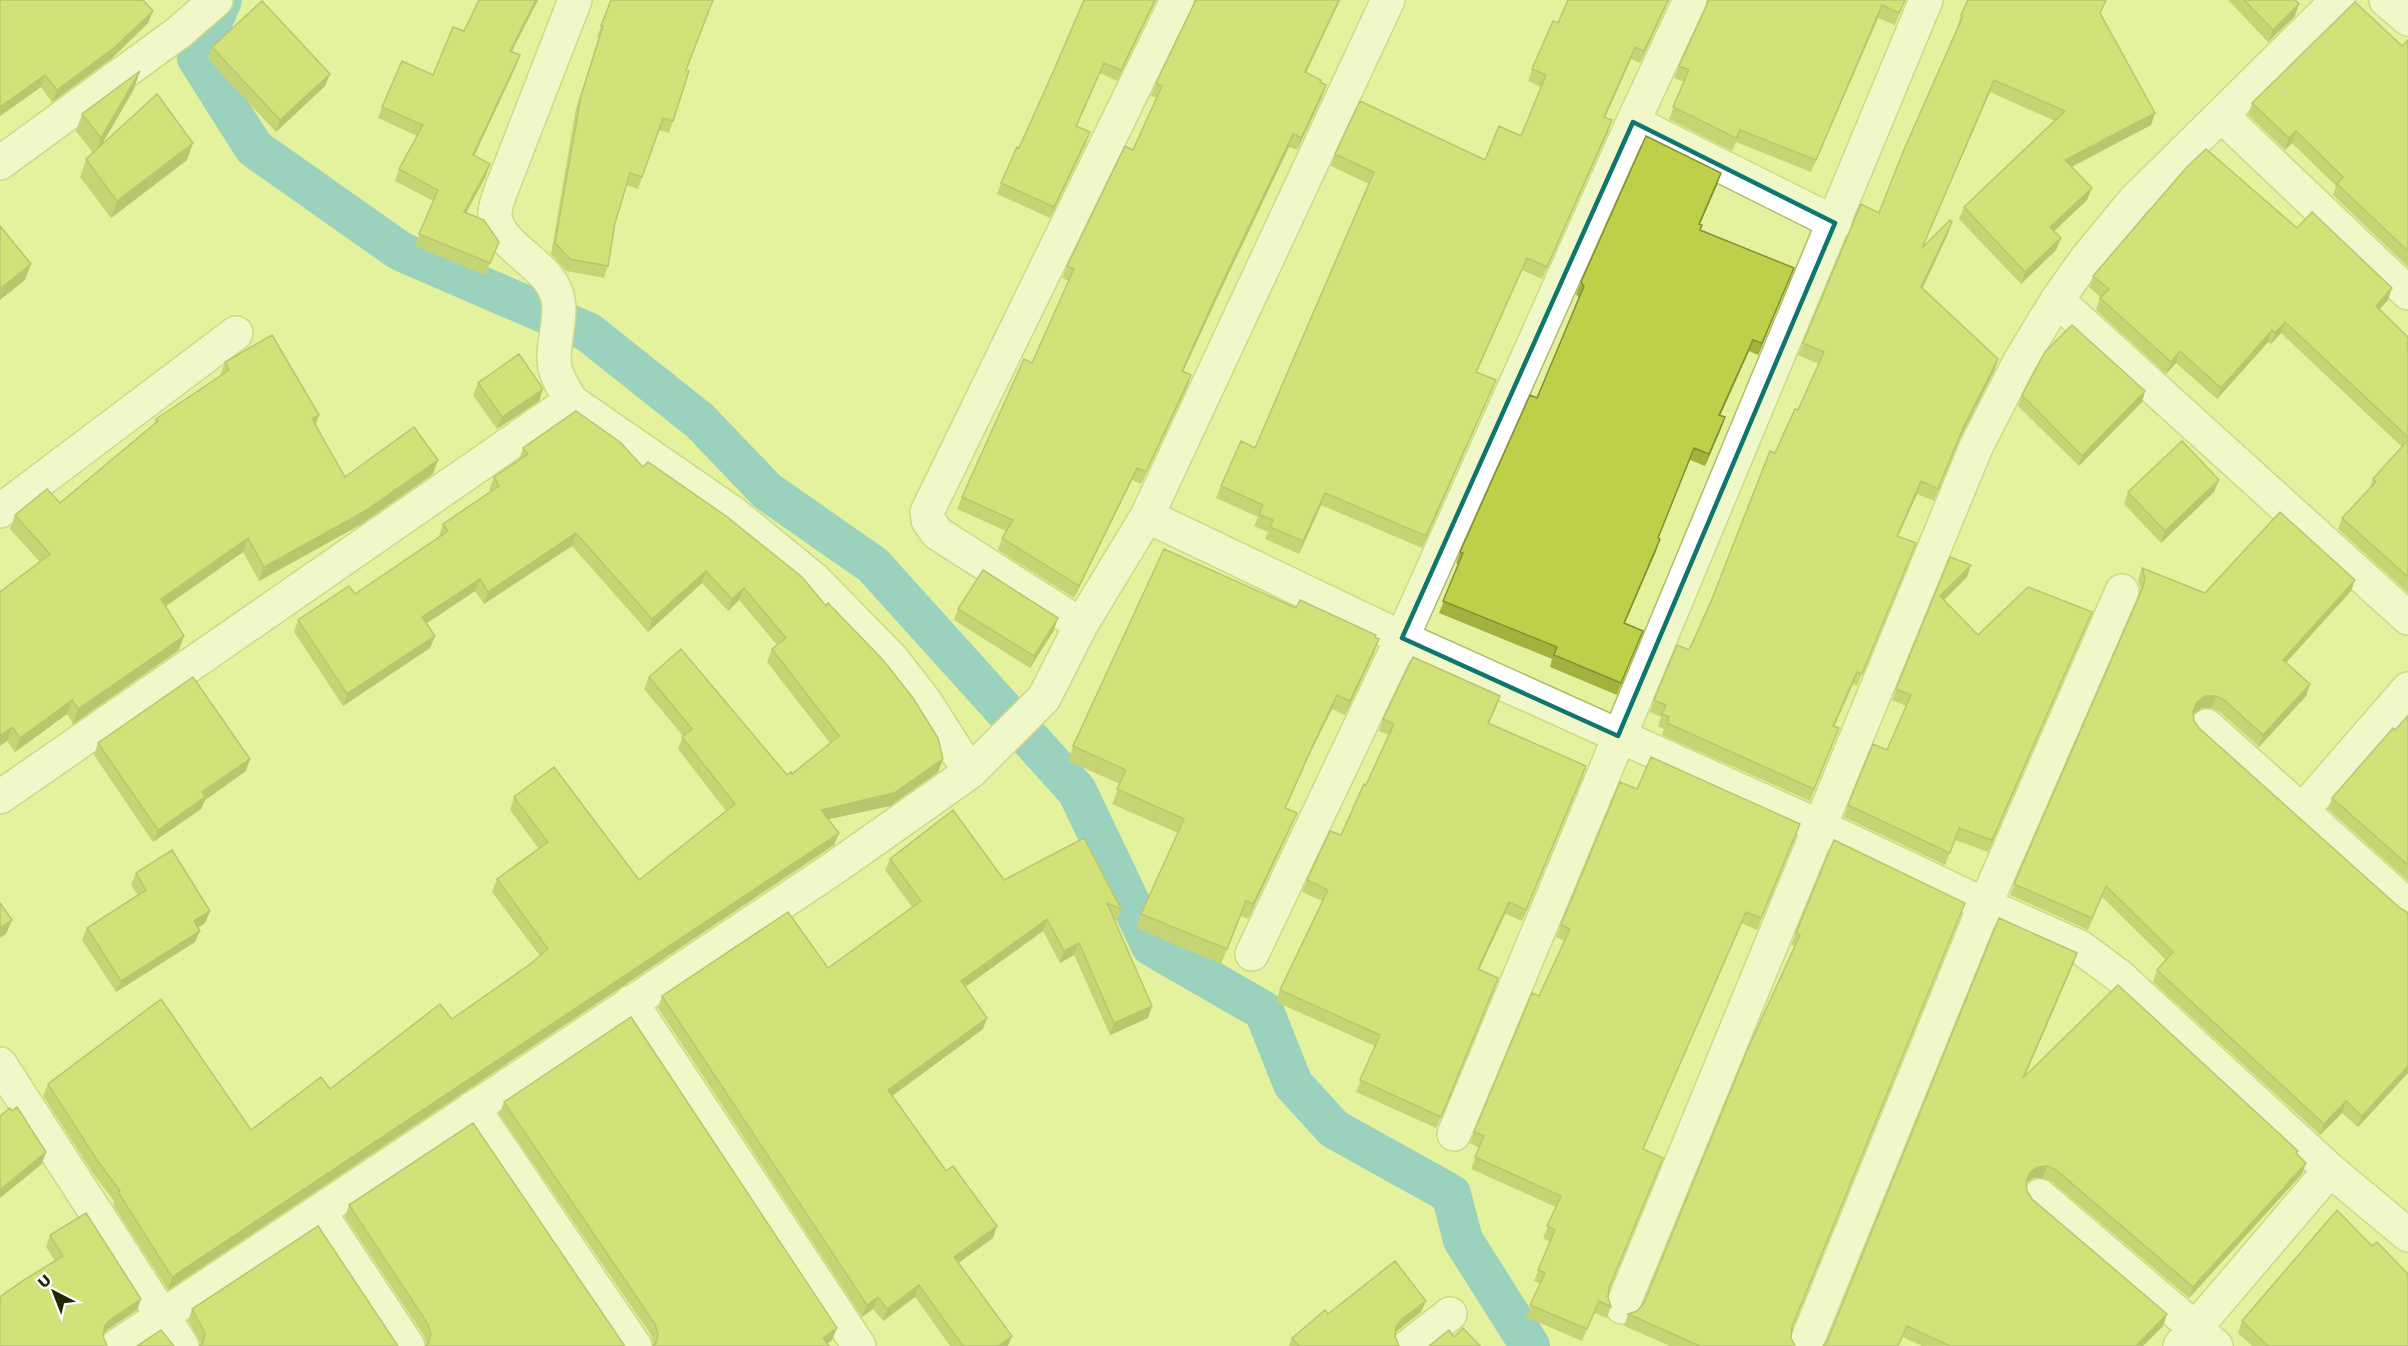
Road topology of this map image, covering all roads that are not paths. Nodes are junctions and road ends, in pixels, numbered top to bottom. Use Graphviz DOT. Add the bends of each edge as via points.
graph roads {
  1 [pos="575,0"];
  2 [pos="1177,0"];
  3 [pos="1388,0"];
  4 [pos="1690,0"];
  5 [pos="1926,0"];
  6 [pos="2338,0"];
  7 [pos="2386,0"];
  8 [pos="205,10"];
  9 [pos="2408,19"];
  10 [pos="2222,116"];
  11 [pos="1633,122"];
  12 [pos="0,163"];
  13 [pos="1835,223"];
  14 [pos="2408,293"];
  15 [pos="2057,300"];
  16 [pos="237,333"];
  17 [pos="571,401"];
  18 [pos="0,511"];
  19 [pos="1147,516"];
  20 [pos="2122,591"];
  21 [pos="2408,618"];
  22 [pos="1081,625"];
  23 [pos="1402,638"];
  24 [pos="2408,689"];
  25 [pos="2207,726"];
  26 [pos="1618,736"];
  27 [pos="981,762"];
  28 [pos="0,797"];
  29 [pos="2302,811"];
  30 [pos="1820,826"];
  31 [pos="1985,905"];
  32 [pos="2408,906"];
  33 [pos="1252,954"];
  34 [pos="631,1002"];
  35 [pos="0,1064"];
  36 [pos="473,1108"];
  37 [pos="1454,1134"];
  38 [pos="2330,1170"];
  39 [pos="2040,1196"];
  40 [pos="320,1213"];
  41 [pos="2408,1235"];
  42 [pos="1622,1307"];
  43 [pos="1450,1314"];
  44 [pos="161,1316"];
  45 [pos="2197,1340"];
  46 [pos="854,1344"];
  47 [pos="117,1346"];
  48 [pos="182,1346"];
  49 [pos="408,1346"];
  50 [pos="634,1346"];
  51 [pos="1409,1346"];
  52 [pos="1805,1346"];
  1 -- 17 [label="street" via="495,213 498,229 556,291 559,306 555,368"];
  2 -- 22 [label="street" via="927,512 937,533"];
  3 -- 19 [label="street"];
  4 -- 11 [label="street"];
  5 -- 13 [label="street"];
  6 -- 10 [label="street"];
  7 -- 9 [label="street"];
  8 -- 12 [label="street"];
  10 -- 14 [label="street"];
  10 -- 15 [label="street" via="2134,201"];
  11 -- 13 [label="street"];
  11 -- 23 [label="street"];
  13 -- 26 [label="street"];
  15 -- 21 [label="street"];
  15 -- 30 [label="street" via="1976,447"];
  16 -- 18 [label="street"];
  17 -- 27 [label="street" via="733,513 815,580 893,660"];
  17 -- 28 [label="street"];
  19 -- 22 [label="street"];
  19 -- 23 [label="street"];
  20 -- 31 [label="street"];
  22 -- 27 [label="street" via="1044,698"];
  23 -- 26 [label="street"];
  23 -- 33 [label="street"];
  24 -- 29 [label="street"];
  25 -- 29 [label="street"];
  26 -- 30 [label="street"];
  26 -- 37 [label="street"];
  27 -- 34 [label="street" via="834,868"];
  29 -- 32 [label="street"];
  30 -- 31 [label="street"];
  30 -- 42 [label="street"];
  31 -- 38 [label="street" via="2080,947 2119,976"];
  31 -- 52 [label="street"];
  34 -- 36 [label="street"];
  34 -- 46 [label="street"];
  35 -- 44 [label="street"];
  36 -- 40 [label="street"];
  36 -- 50 [label="street"];
  38 -- 41 [label="street"];
  38 -- 45 [label="street"];
  39 -- 45 [label="street"];
  40 -- 44 [label="street"];
  40 -- 49 [label="street"];
  43 -- 51 [label="street"];
  44 -- 47 [label="street"];
  44 -- 48 [label="street"];
}
